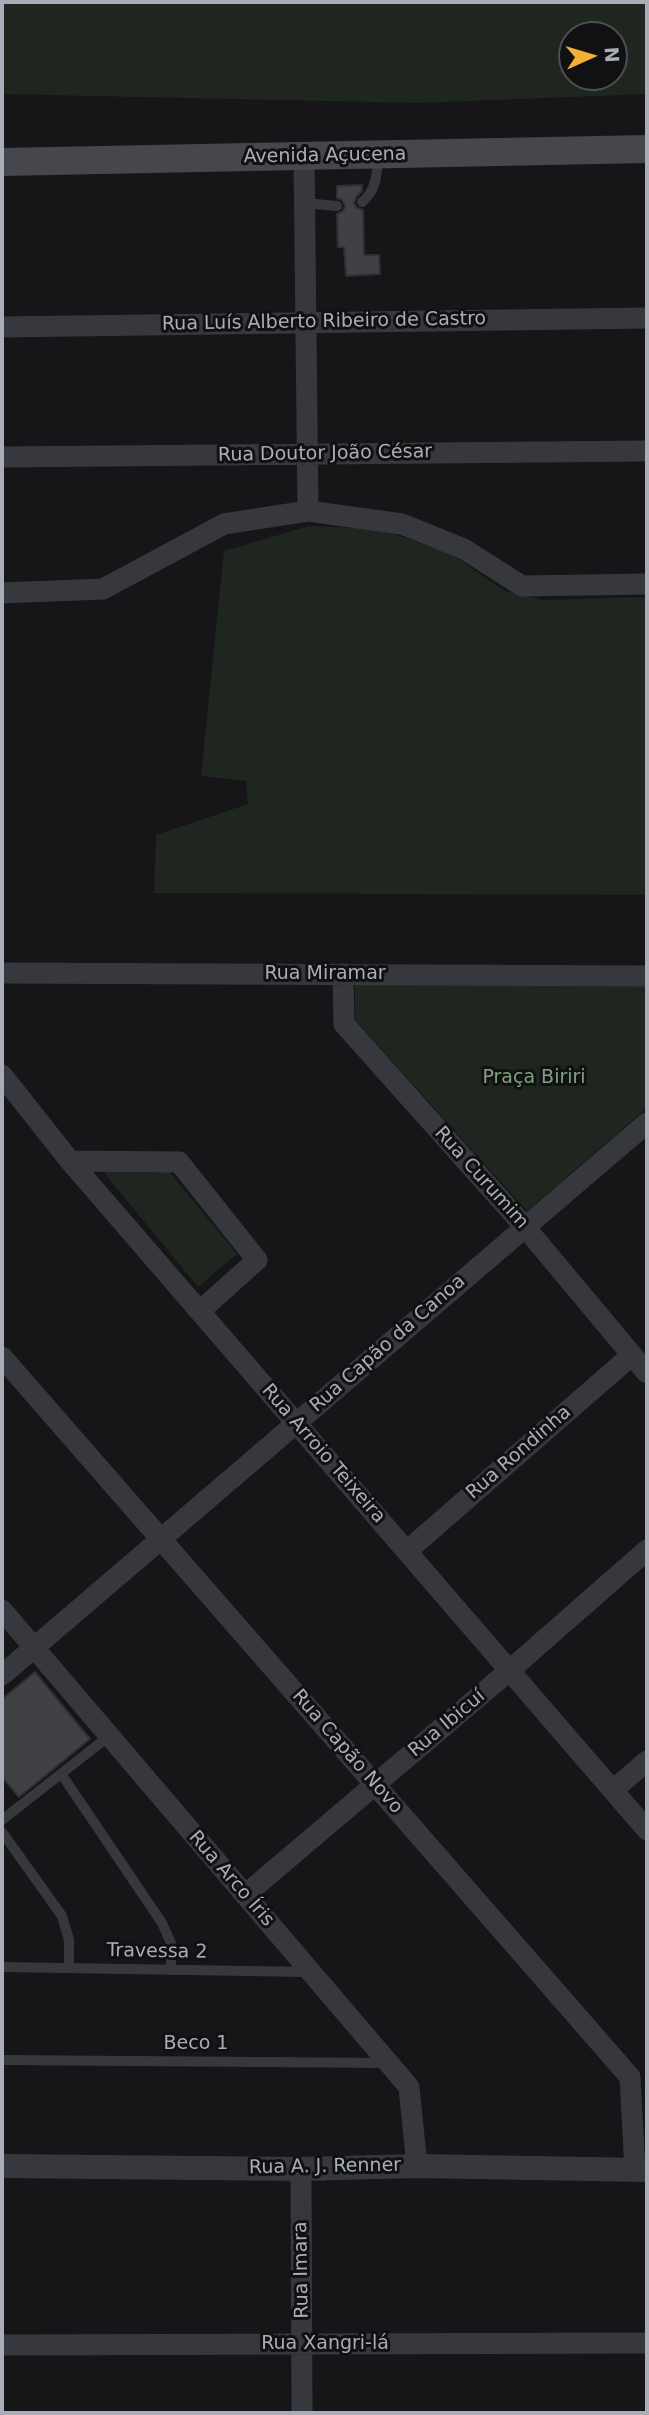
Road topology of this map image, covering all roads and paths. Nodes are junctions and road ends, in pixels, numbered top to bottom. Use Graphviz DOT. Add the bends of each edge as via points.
graph roads {
  1 [pos="647,149"];
  2 [pos="378,155"];
  3 [pos="304,156"];
  4 [pos="2,162"];
  5 [pos="362,202"];
  6 [pos="304,203"];
  7 [pos="337,206"];
  8 [pos="647,318"];
  9 [pos="306,323"];
  10 [pos="2,327"];
  11 [pos="647,451"];
  12 [pos="307,454"];
  13 [pos="2,457"];
  14 [pos="308,511"];
  15 [pos="647,584"];
  16 [pos="2,593"];
  17 [pos="2,972"];
  18 [pos="343,974"];
  19 [pos="647,976"];
  20 [pos="2,1075"];
  21 [pos="647,1123"];
  22 [pos="71,1161"];
  23 [pos="525,1227"];
  24 [pos="200,1311"];
  25 [pos="632,1354"];
  26 [pos="2,1357"];
  27 [pos="647,1373"];
  28 [pos="296,1423"];
  29 [pos="161,1539"];
  30 [pos="647,1550"];
  31 [pos="407,1551"];
  32 [pos="2,1610"];
  33 [pos="34,1648"];
  34 [pos="510,1670"];
  35 [pos="2,1675"];
  36 [pos="109,1736"];
  37 [pos="647,1761"];
  38 [pos="62,1775"];
  39 [pos="375,1785"];
  40 [pos="613,1790"];
  41 [pos="2,1820"];
  42 [pos="647,1830"];
  43 [pos="2,1832"];
  44 [pos="246,1895"];
  45 [pos="2,1967"];
  46 [pos="68,1968"];
  47 [pos="171,1970"];
  48 [pos="312,1972"];
  49 [pos="2,2060"];
  50 [pos="389,2063"];
  51 [pos="2,2166"];
  52 [pos="417,2166"];
  53 [pos="301,2169"];
  54 [pos="641,2170"];
  55 [pos="647,2343"];
  56 [pos="303,2344"];
  57 [pos="2,2345"];
  58 [pos="302,2413"];
  1 -- 2 [label="main road, Avenida Açucena"];
  2 -- 3 [label="main road, Avenida Açucena"];
  2 -- 5 [label="lane" via="376,181"];
  3 -- 4 [label="main road, Avenida Açucena"];
  3 -- 6 [label="street"];
  6 -- 7 [label="lane"];
  6 -- 9 [label="street"];
  8 -- 9 [label="street, Rua Luís Alberto Ribeiro de Castro"];
  9 -- 10 [label="street, Rua Luís Alberto Ribeiro de Castro"];
  9 -- 12 [label="street"];
  11 -- 12 [label="street, Rua Doutor João César"];
  12 -- 13 [label="street, Rua Doutor João César"];
  12 -- 14 [label="street"];
  14 -- 15 [label="street" via="402,524 464,549 523,586"];
  14 -- 16 [label="street" via="224,524 103,589"];
  17 -- 18 [label="street, Rua Miramar"];
  18 -- 19 [label="street, Rua Miramar"];
  18 -- 23 [label="street, Rua Curumim" via="344,1024"];
  20 -- 22 [label="street, Rua Arroio Teixeira"];
  21 -- 23 [label="street, Rua Capão da Canoa"];
  22 -- 24 [label="street, Rua Arroio Teixeira"];
  22 -- 24 [label="street" via="179,1162 257,1260"];
  23 -- 25 [label="street, Rua Curumim"];
  23 -- 28 [label="street, Rua Capão da Canoa"];
  24 -- 28 [label="street, Rua Arroio Teixeira"];
  25 -- 27 [label="street, Rua Curumim"];
  25 -- 31 [label="street, Rua Rondinha"];
  26 -- 29 [label="street, Rua Capão Novo"];
  28 -- 29 [label="street, Rua Capão da Canoa"];
  28 -- 31 [label="street, Rua Arroio Teixeira"];
  29 -- 33 [label="street, Rua Capão da Canoa"];
  29 -- 39 [label="street, Rua Capão Novo"];
  30 -- 34 [label="street, Rua Ibicuí"];
  31 -- 34 [label="street, Rua Arroio Teixeira"];
  32 -- 33 [label="street, Rua Arco Íris"];
  33 -- 35 [label="street, Rua Capão da Canoa"];
  33 -- 36 [label="street, Rua Arco Íris"];
  34 -- 39 [label="street, Rua Ibicuí"];
  34 -- 40 [label="street, Rua Arroio Teixeira"];
  36 -- 38 [label="lane"];
  36 -- 44 [label="street, Rua Arco Íris"];
  37 -- 40 [label="street"];
  38 -- 41 [label="lane"];
  38 -- 47 [label="lane" via="162,1923 170,1943"];
  39 -- 44 [label="street, Rua Ibicuí"];
  39 -- 54 [label="street, Rua Capão Novo" via="630,2077"];
  40 -- 42 [label="street, Rua Arroio Teixeira"];
  43 -- 46 [label="lane" via="62,1916 69,1940"];
  44 -- 48 [label="street, Rua Arco Íris"];
  45 -- 46 [label="lane, Travessa 2"];
  46 -- 47 [label="lane, Travessa 2"];
  47 -- 48 [label="lane, Travessa 2"];
  48 -- 50 [label="street, Rua Arco Íris"];
  49 -- 50 [label="lane, Beco 1"];
  50 -- 52 [label="street, Rua Arco Íris" via="410,2087"];
  51 -- 53 [label="street, Rua A. J. Renner"];
  52 -- 53 [label="street, Rua A. J. Renner"];
  52 -- 54 [label="street, Rua A. J. Renner"];
  53 -- 56 [label="street, Rua Imara"];
  55 -- 56 [label="street, Rua Xangri-lá"];
  56 -- 57 [label="street, Rua Xangri-lá"];
  56 -- 58 [label="street, Rua Imara"];
}
